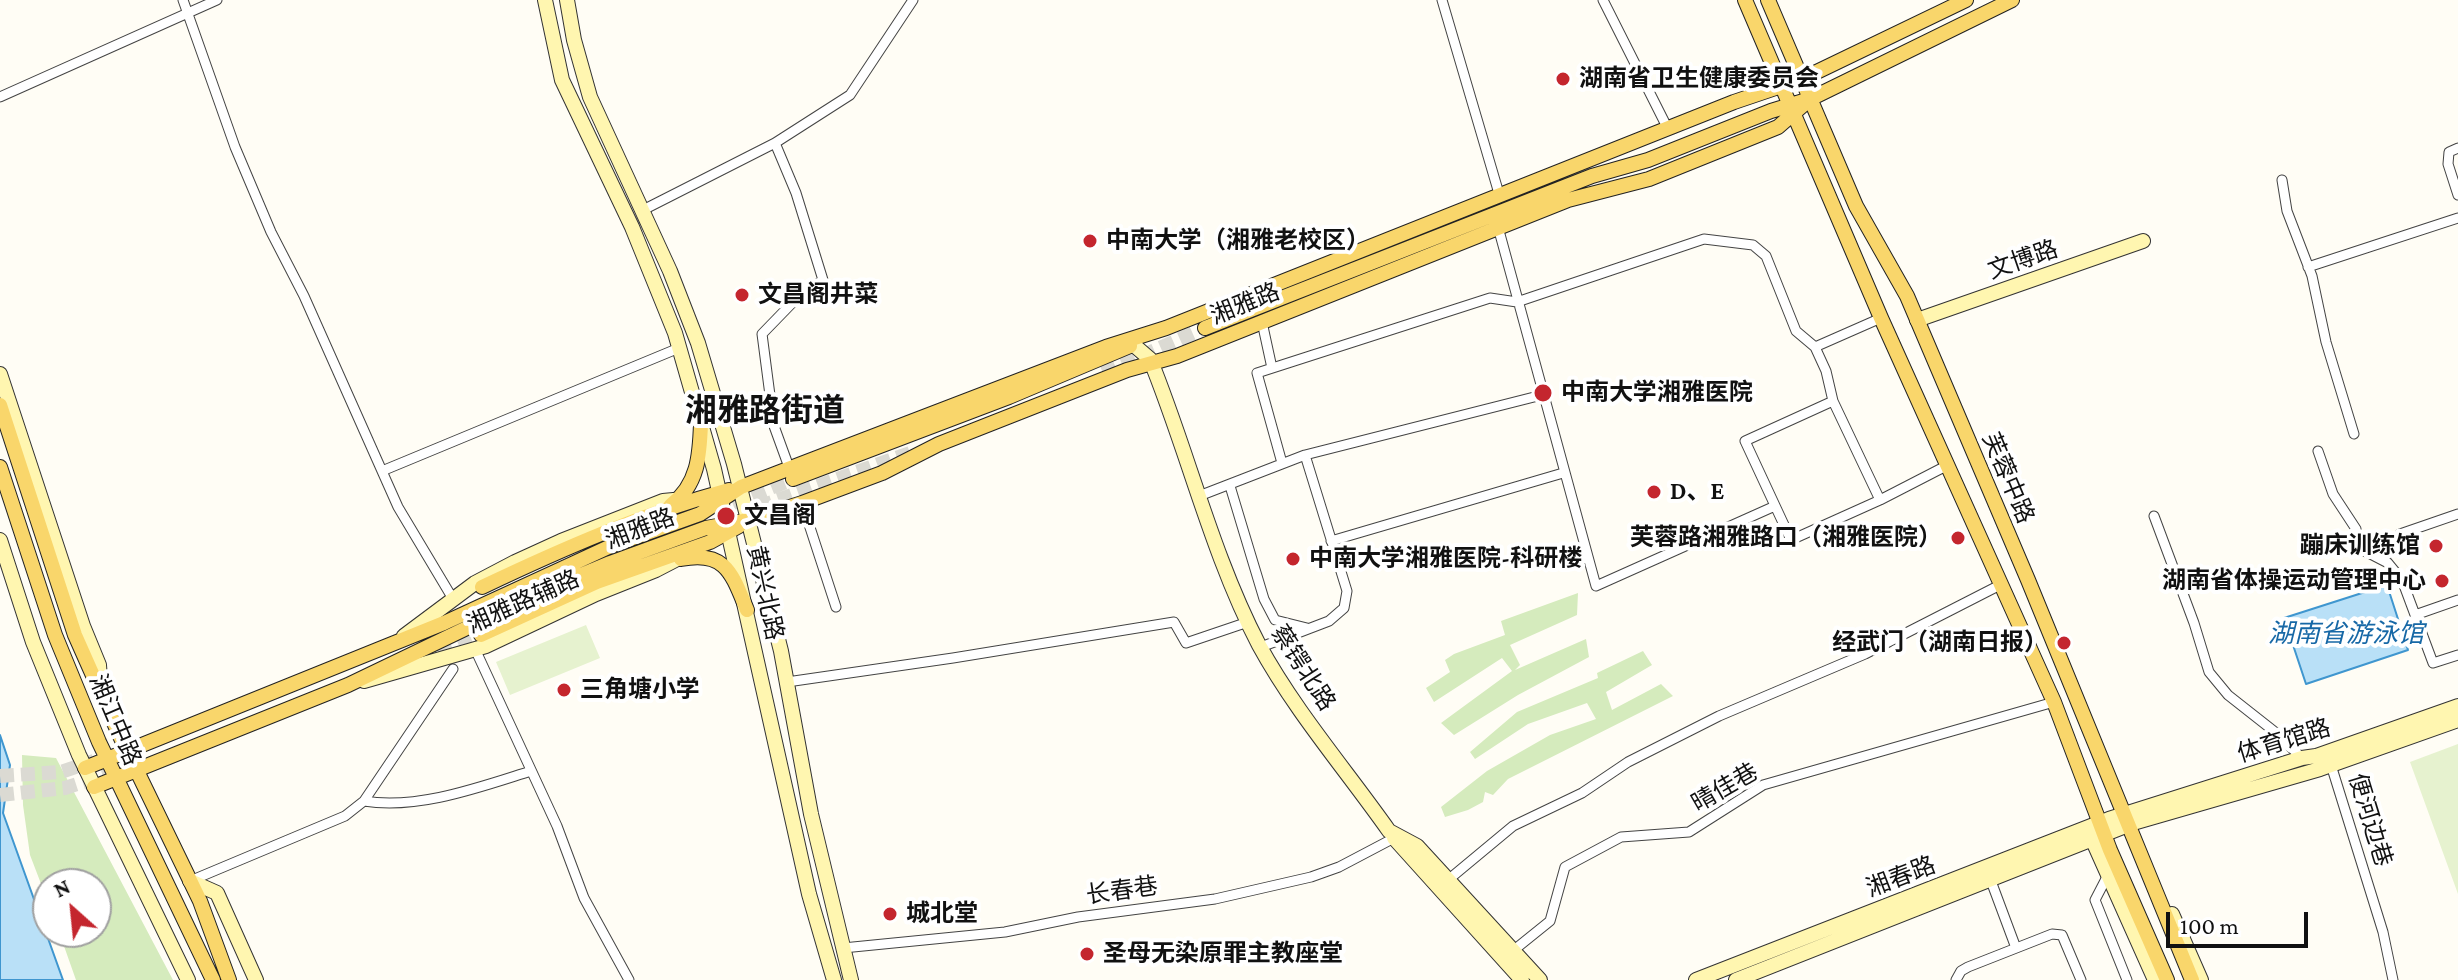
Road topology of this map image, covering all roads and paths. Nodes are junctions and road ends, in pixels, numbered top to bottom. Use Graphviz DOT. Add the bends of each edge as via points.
graph roads {
  1 [pos="183,0"];
  2 [pos="217,0"];
  3 [pos="545,0"];
  4 [pos="567,0"];
  5 [pos="913,0"];
  6 [pos="1442,0"];
  7 [pos="1603,0"];
  8 [pos="1745,0"];
  9 [pos="1768,0"];
  10 [pos="1966,0"];
  11 [pos="2012,0"];
  12 [pos="188,14"];
  13 [pos="1802,79"];
  14 [pos="1782,86"];
  15 [pos="0,97"];
  16 [pos="1810,99"];
  17 [pos="1792,110"];
  18 [pos="1668,129"];
  19 [pos="775,143"];
  20 [pos="2458,148"];
  21 [pos="2282,180"];
  22 [pos="2458,195"];
  23 [pos="1500,197"];
  24 [pos="643,210"];
  25 [pos="2458,218"];
  26 [pos="1498,227"];
  27 [pos="2143,241"];
  28 [pos="2308,267"];
  29 [pos="1517,302"];
  30 [pos="1881,318"];
  31 [pos="1917,320"];
  32 [pos="1262,322"];
  33 [pos="1166,328"];
  34 [pos="1205,328"];
  35 [pos="1131,346"];
  36 [pos="1106,347"];
  37 [pos="1815,347"];
  38 [pos="679,348"];
  39 [pos="1151,363"];
  40 [pos="1272,368"];
  41 [pos="0,374"];
  42 [pos="1542,395"];
  43 [pos="1833,401"];
  44 [pos="0,405"];
  45 [pos="701,423"];
  46 [pos="2354,434"];
  47 [pos="2318,451"];
  48 [pos="1305,455"];
  49 [pos="1282,463"];
  50 [pos="1948,465"];
  51 [pos="0,467"];
  52 [pos="382,471"];
  53 [pos="1563,473"];
  54 [pos="791,475"];
  55 [pos="1230,486"];
  56 [pos="741,487"];
  57 [pos="721,496"];
  58 [pos="1199,496"];
  59 [pos="700,498"];
  60 [pos="678,500"];
  61 [pos="1880,500"];
  62 [pos="802,503"];
  63 [pos="1775,506"];
  64 [pos="662,512"];
  65 [pos="2458,514"];
  66 [pos="2154,516"];
  67 [pos="749,520"];
  68 [pos="728,528"];
  69 [pos="0,540"];
  70 [pos="1331,541"];
  71 [pos="710,542"];
  72 [pos="2383,560"];
  73 [pos="674,561"];
  74 [pos="637,568"];
  75 [pos="2000,585"];
  76 [pos="482,587"];
  77 [pos="453,599"];
  78 [pos="2458,600"];
  79 [pos="836,607"];
  80 [pos="747,610"];
  81 [pos="2415,615"];
  82 [pos="1248,622"];
  83 [pos="1310,628"];
  84 [pos="481,635"];
  85 [pos="400,639"];
  86 [pos="1261,647"];
  87 [pos="475,649"];
  88 [pos="2458,655"];
  89 [pos="453,669"];
  90 [pos="787,682"];
  91 [pos="348,685"];
  92 [pos="101,693"];
  93 [pos="2054,702"];
  94 [pos="2458,706"];
  95 [pos="2458,720"];
  96 [pos="127,751"];
  97 [pos="2302,758"];
  98 [pos="107,759"];
  99 [pos="2331,765"];
  100 [pos="85,768"];
  101 [pos="136,771"];
  102 [pos="531,771"];
  103 [pos="117,778"];
  104 [pos="94,787"];
  105 [pos="364,801"];
  106 [pos="2127,821"];
  107 [pos="2098,833"];
  108 [pos="1395,837"];
  109 [pos="2110,850"];
  110 [pos="2109,873"];
  111 [pos="1448,880"];
  112 [pos="190,881"];
  113 [pos="1991,881"];
  114 [pos="843,948"];
  115 [pos="2016,948"];
  116 [pos="1514,950"];
  117 [pos="1521,979"];
  118 [pos="188,980"];
  119 [pos="213,980"];
  120 [pos="229,980"];
  121 [pos="256,980"];
  122 [pos="629,980"];
  123 [pos="834,980"];
  124 [pos="851,980"];
  125 [pos="1540,980"];
  126 [pos="1696,980"];
  127 [pos="1736,980"];
  128 [pos="1956,980"];
  129 [pos="2081,980"];
  130 [pos="2127,980"];
  131 [pos="2155,980"];
  132 [pos="2167,980"];
  133 [pos="2192,980"];
  134 [pos="2201,980"];
  135 [pos="2393,980"];
  1 -- 12 [label="street"];
  2 -- 12 [label="street"];
  3 -- 38 [label="street, 黄兴北路" via="562,80 644,254"];
  4 -- 24 [label="street, 黄兴北路" via="590,97"];
  5 -- 19 [label="street" via="850,95"];
  6 -- 23 [label="street"];
  7 -- 18 [label="street"];
  8 -- 14 [label="main road, 芙蓉中路"];
  9 -- 13 [label="main road, 芙蓉中路"];
  10 -- 13 [label="main road, 湘雅路"];
  11 -- 16 [label="main road, 湘雅路"];
  12 -- 15 [label="street"];
  12 -- 52 [label="street" via="241,161"];
  13 -- 14 [label="main road, 湘雅路"];
  13 -- 16 [label="main road, 芙蓉中路"];
  14 -- 17 [label="main road, 芙蓉中路"];
  14 -- 18 [label="main road, 湘雅路"];
  16 -- 17 [label="main road, 湘雅路"];
  16 -- 31 [label="main road, 芙蓉中路" via="1856,206"];
  17 -- 26 [label="main road, 湘雅路" via="1778,127 1660,175 1585,193"];
  17 -- 30 [label="main road, 芙蓉中路"];
  17 -- 34 [label="main road, 湘雅路" via="1592,176"];
  18 -- 23 [label="main road, 湘雅路"];
  19 -- 24 [label="street"];
  19 -- 54 [label="street" via="823,280 762,334 774,426"];
  20 -- 22 [label="street" via="2449,152 2448,164"];
  21 -- 28 [label="street" via="2287,211"];
  23 -- 33 [label="main road, 湘雅路"];
  24 -- 56 [label="street, 黄兴北路" via="698,343"];
  25 -- 28 [label="street"];
  26 -- 29 [label="street"];
  26 -- 32 [label="main road, 湘雅路"];
  27 -- 31 [label="street, 文博路"];
  28 -- 46 [label="street"];
  29 -- 37 [label="street" via="1704,239 1735,242 1753,245 1766,256 1796,331"];
  29 -- 40 [label="street" via="1490,298"];
  29 -- 42 [label="street"];
  30 -- 37 [label="street"];
  30 -- 50 [label="main road, 芙蓉中路"];
  31 -- 106 [label="main road, 芙蓉中路"];
  32 -- 39 [label="main road, 湘雅路"];
  32 -- 40 [label="street"];
  33 -- 35 [label="main road, 湘雅路"];
  33 -- 36 [label="main road, 湘雅路"];
  35 -- 36 [label="street"];
  35 -- 39 [label="street, 蔡锷北路" via="1146,353"];
  35 -- 54 [label="main road, 湘雅路" via="967,413"];
  36 -- 54 [label="main road, 湘雅路"];
  37 -- 43 [label="street"];
  38 -- 45 [label="street, 黄兴北路"];
  38 -- 52 [label="street"];
  39 -- 58 [label="street, 蔡锷北路"];
  39 -- 62 [label="main road, 湘雅路"];
  40 -- 49 [label="street" via="1257,373"];
  41 -- 92 [label="street, 湘江中路" via="99,665"];
  42 -- 48 [label="street"];
  42 -- 53 [label="street"];
  43 -- 61 [label="street"];
  43 -- 63 [label="street" via="1745,441"];
  44 -- 92 [label="main road, 湘江中路" via="68,616"];
  45 -- 57 [label="street, 黄兴北路"];
  45 -- 60 [label="main road" via="696,472"];
  47 -- 72 [label="street" via="2333,494 2356,529 2359,548"];
  48 -- 49 [label="street"];
  48 -- 70 [label="street"];
  49 -- 55 [label="street"];
  50 -- 61 [label="street"];
  50 -- 75 [label="main road, 芙蓉中路"];
  51 -- 98 [label="main road, 湘江中路" via="55,635"];
  52 -- 77 [label="street"];
  53 -- 63 [label="street" via="1596,586"];
  53 -- 70 [label="street"];
  54 -- 56 [label="main road, 湘雅路"];
  55 -- 58 [label="street"];
  55 -- 83 [label="street" via="1275,620"];
  56 -- 57 [label="main road, 湘雅路"];
  56 -- 67 [label="street, 黄兴北路"];
  57 -- 59 [label="main road"];
  57 -- 68 [label="street, 黄兴北路"];
  57 -- 85 [label="main road, 湘雅路" via="700,514 598,551"];
  58 -- 82 [label="street, 蔡锷北路"];
  59 -- 60 [label="street, 湘雅路辅路"];
  59 -- 64 [label="main road"];
  60 -- 64 [label="main road"];
  60 -- 77 [label="street, 湘雅路辅路" via="663,501 561,541 480,579"];
  61 -- 63 [label="street" via="1791,540"];
  62 -- 67 [label="main road, 湘雅路"];
  62 -- 79 [label="street"];
  64 -- 76 [label="main road"];
  65 -- 72 [label="street" via="2400,534"];
  66 -- 97 [label="street" via="2209,672"];
  67 -- 68 [label="main road, 湘雅路"];
  67 -- 90 [label="street, 黄兴北路"];
  68 -- 71 [label="main road"];
  68 -- 80 [label="street, 黄兴北路"];
  68 -- 91 [label="main road, 湘雅路" via="693,533 576,577"];
  69 -- 100 [label="street" via="33,642"];
  70 -- 83 [label="street" via="1347,591 1344,608"];
  71 -- 73 [label="street, 湘雅路辅路"];
  71 -- 74 [label="main road"];
  72 -- 81 [label="street" via="2402,580"];
  73 -- 74 [label="main road"];
  73 -- 80 [label="main road" via="699,556 716,560 729,573"];
  73 -- 87 [label="street, 湘雅路辅路"];
  74 -- 84 [label="main road"];
  75 -- 93 [label="main road, 芙蓉中路"];
  75 -- 111 [label="street" via="1865,654 1719,716 1628,762 1582,793 1513,826"];
  77 -- 85 [label="street, 湘雅路辅路"];
  78 -- 81 [label="street"];
  80 -- 123 [label="street, 黄兴北路" via="809,894"];
  81 -- 88 [label="street" via="2433,663"];
  82 -- 86 [label="street, 蔡锷北路"];
  82 -- 90 [label="street" via="1186,643 1174,622"];
  83 -- 86 [label="street"];
  85 -- 96 [label="main road, 湘雅路"];
  86 -- 108 [label="street, 蔡锷北路"];
  87 -- 91 [label="street, 湘雅路辅路"];
  87 -- 102 [label="street"];
  89 -- 105 [label="street"];
  90 -- 114 [label="street, 黄兴北路"];
  91 -- 101 [label="main road, 湘雅路"];
  92 -- 96 [label="main road, 湘江中路"];
  93 -- 107 [label="main road, 芙蓉中路"];
  93 -- 116 [label="street, 晴佳巷" via="1763,785 1689,832 1621,837 1565,867 1550,921"];
  94 -- 97 [label="street, 体育馆路"];
  95 -- 99 [label="street, 体育馆路"];
  96 -- 98 [label="main road, 湘雅路"];
  96 -- 101 [label="main road, 湘江中路"];
  97 -- 106 [label="street, 体育馆路"];
  98 -- 100 [label="main road, 湘雅路"];
  98 -- 103 [label="main road, 湘江中路"];
  99 -- 106 [label="street, 体育馆路"];
  99 -- 135 [label="street, 便河边巷"];
  100 -- 104 [label="street"];
  101 -- 103 [label="main road, 湘雅路"];
  101 -- 112 [label="main road, 湘江中路"];
  102 -- 105 [label="street" via="424,799"];
  102 -- 122 [label="street" via="584,898"];
  103 -- 104 [label="main road, 湘雅路"];
  103 -- 119 [label="main road, 湘江中路"];
  104 -- 118 [label="street"];
  105 -- 112 [label="street" via="345,816"];
  106 -- 107 [label="street, 湘春路"];
  106 -- 133 [label="main road, 芙蓉中路"];
  106 -- 134 [label="street, 芙蓉中路"];
  107 -- 109 [label="main road, 芙蓉中路"];
  107 -- 110 [label="street"];
  107 -- 113 [label="street, 湘春路"];
  107 -- 126 [label="street, 湘春路"];
  108 -- 111 [label="street, 蔡锷北路" via="1417,846"];
  108 -- 114 [label="street, 长春巷" via="1311,877 1215,899 1005,932"];
  108 -- 117 [label="street, 蔡锷北路"];
  109 -- 110 [label="main road"];
  109 -- 132 [label="main road, 芙蓉中路"];
  110 -- 130 [label="street" via="2095,900"];
  110 -- 131 [label="street"];
  111 -- 116 [label="street, 蔡锷北路"];
  112 -- 120 [label="main road, 湘江中路"];
  112 -- 121 [label="street, 湘江中路" via="217,893"];
  113 -- 115 [label="street"];
  113 -- 127 [label="street, 湘春路"];
  114 -- 124 [label="street, 黄兴北路"];
  115 -- 128 [label="street" via="1968,967"];
  115 -- 129 [label="street" via="2062,935"];
  116 -- 125 [label="street, 蔡锷北路"];
}
